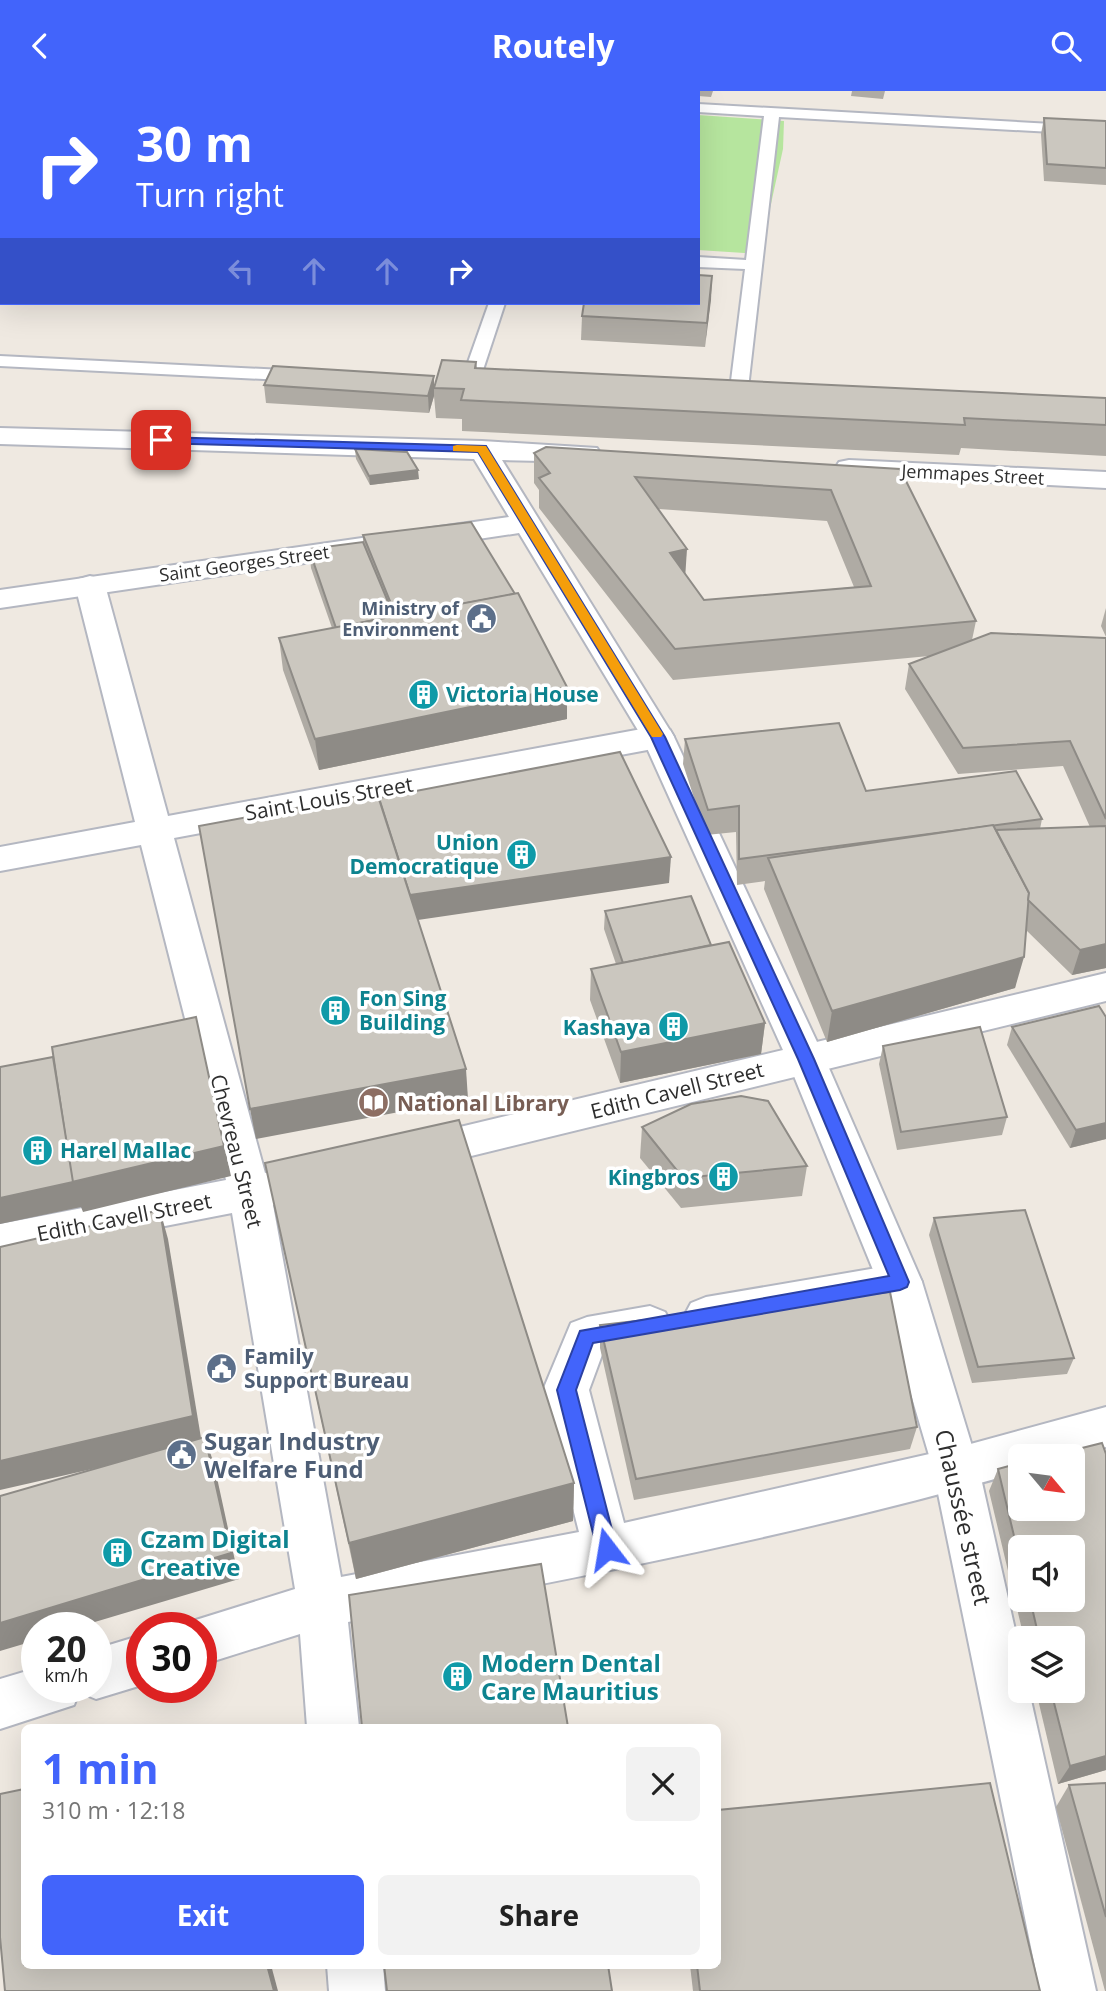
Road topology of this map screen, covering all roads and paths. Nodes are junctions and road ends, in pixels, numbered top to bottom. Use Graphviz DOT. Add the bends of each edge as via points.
graph roads {
  1 [pos="700,108"];
  2 [pos="772,113"];
  3 [pos="1106,131"];
  4 [pos="700,262"];
  5 [pos="754,265"];
  6 [pos="496,305"];
  7 [pos="0,361"];
  8 [pos="317,377"];
  9 [pos="469,385"];
  10 [pos="738,397"];
  11 [pos="0,436"];
  12 [pos="482,449"];
  13 [pos="607,455"];
  14 [pos="829,467"];
  15 [pos="1106,481"];
  16 [pos="529,523"];
  17 [pos="90,585"];
  18 [pos="0,600"];
  19 [pos="658,737"];
  20 [pos="153,831"];
  21 [pos="0,859"];
  22 [pos="1106,987"];
  23 [pos="806,1059"];
  24 [pos="372,1164"];
  25 [pos="304,1180"];
  26 [pos="250,1193"];
  27 [pos="0,1241"];
  28 [pos="900,1282"];
  29 [pos="1106,1427"];
  30 [pos="956,1469"];
  31 [pos="607,1549"];
  32 [pos="322,1604"];
  33 [pos="217,1636"];
  34 [pos="21,1698"];
  35 [pos="0,1704"];
  36 [pos="333,1724"];
  37 [pos="355,1969"];
  38 [pos="357,1991"];
  39 [pos="1068,1991"];
  1 -- 2 [label="lane"];
  2 -- 3 [label="lane" via="795,109"];
  2 -- 5 [label="lane"];
  4 -- 5 [label="lane"];
  5 -- 10 [label="lane"];
  6 -- 9 [label="lane"];
  7 -- 8 [label="lane"];
  11 -- 12 [label="street"];
  12 -- 13 [label="street"];
  12 -- 16 [label="street, Chaussée street"];
  14 -- 15 [label="street, Jemmapes Street"];
  16 -- 17 [label="street, Saint Georges Street"];
  16 -- 19 [label="street, Chaussée street"];
  17 -- 18 [label="street, Saint Georges Street"];
  17 -- 20 [label="street, Chevreau Street"];
  19 -- 20 [label="street, Saint Louis Street"];
  19 -- 23 [label="street, Chaussée street"];
  20 -- 21 [label="street, Saint Louis Street"];
  20 -- 26 [label="street, Chevreau Street"];
  22 -- 23 [label="street, Edith Cavell Street"];
  23 -- 24 [label="street, Edith Cavell Street"];
  23 -- 28 [label="street, Chaussée street"];
  25 -- 26 [label="street, Edith Cavell Street"];
  26 -- 27 [label="street, Edith Cavell Street"];
  26 -- 32 [label="street, Chevreau Street"];
  28 -- 30 [label="street, Chaussée street"];
  28 -- 31 [label="street" via="587,1336 566,1390"];
  29 -- 30 [label="street"];
  30 -- 31 [label="street"];
  30 -- 39 [label="street, Chaussée street"];
  31 -- 32 [label="street"];
  32 -- 33 [label="street"];
  32 -- 36 [label="street, Chevreau Street"];
  34 -- 35 [label="street"];
  37 -- 38 [label="street"];
}
